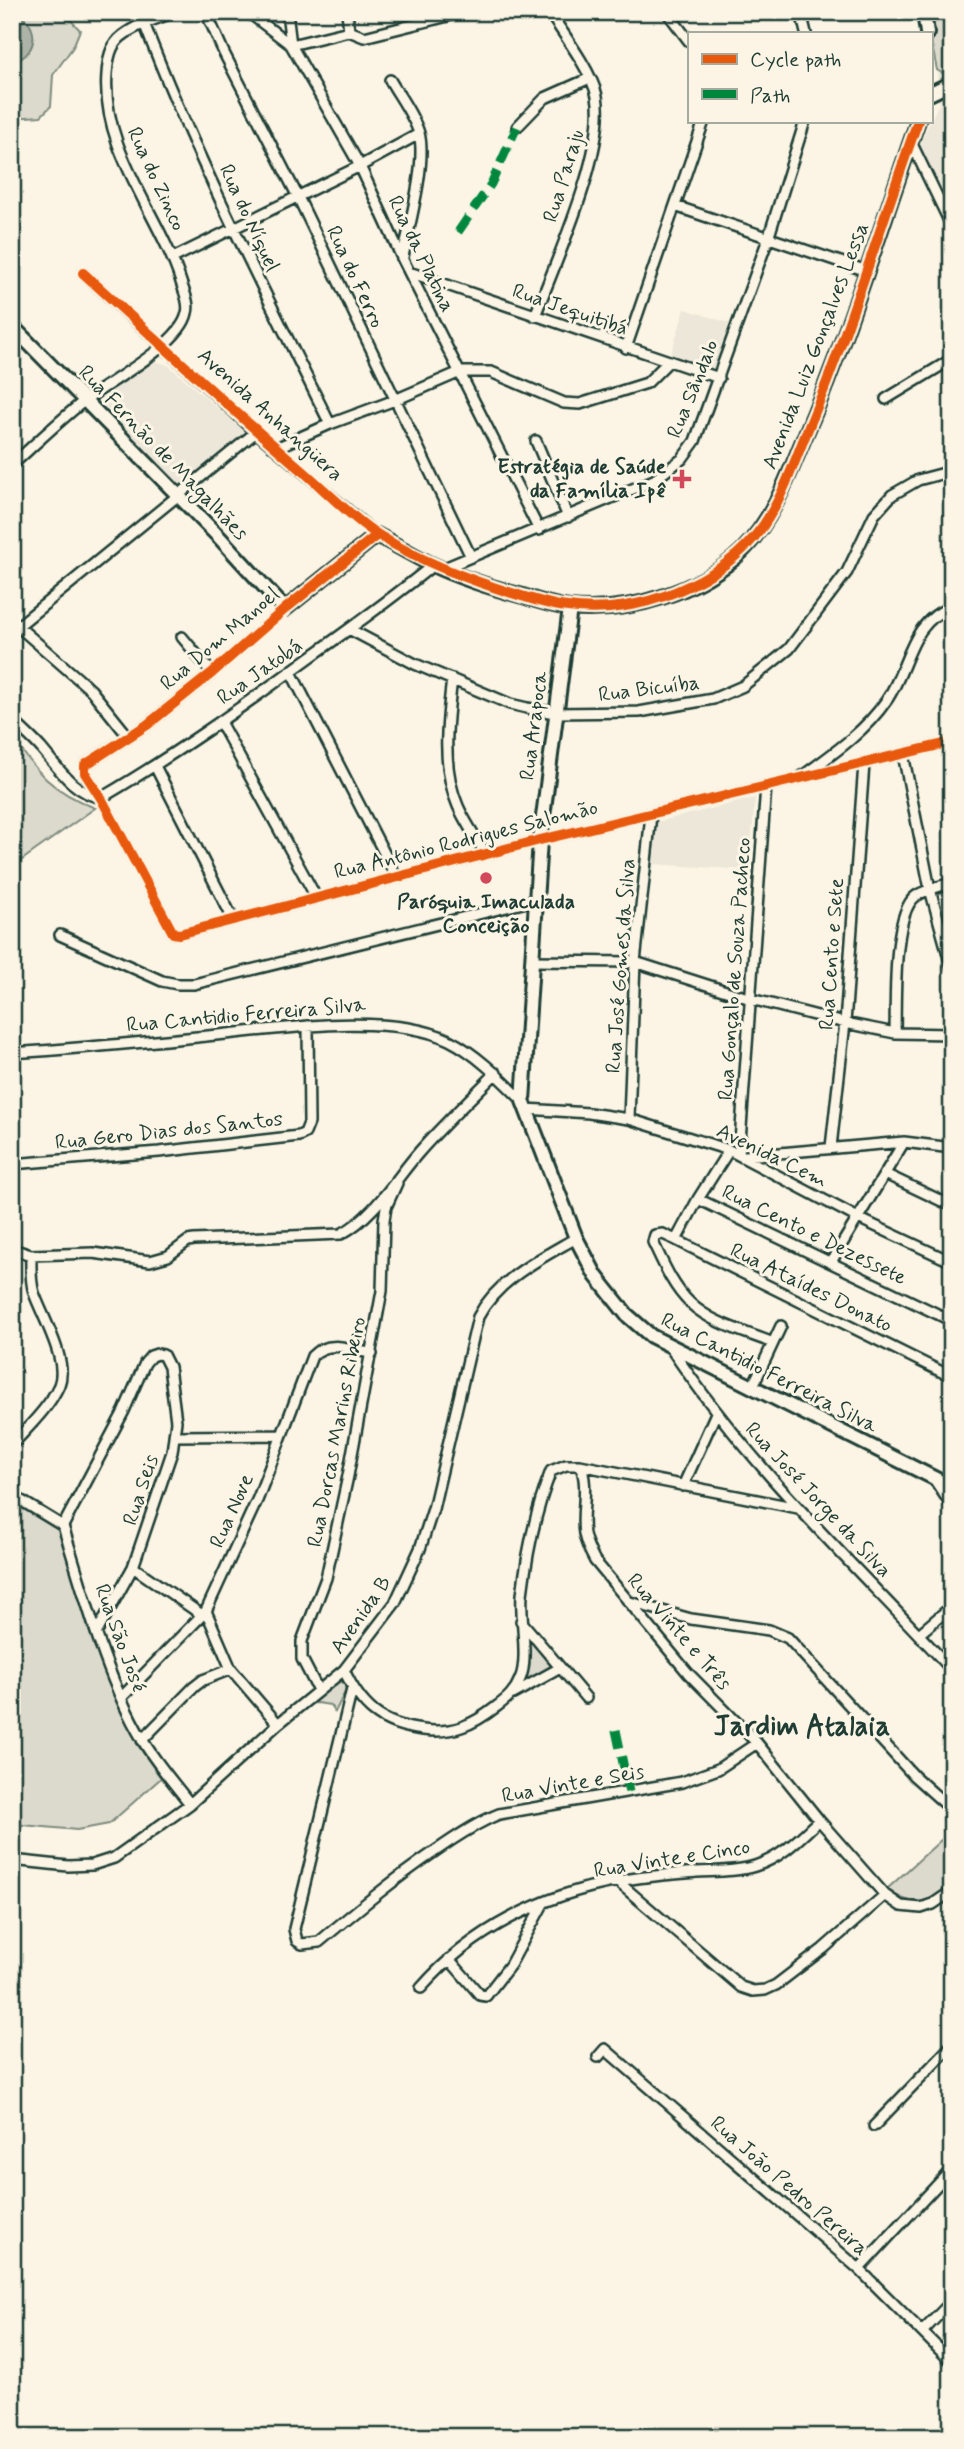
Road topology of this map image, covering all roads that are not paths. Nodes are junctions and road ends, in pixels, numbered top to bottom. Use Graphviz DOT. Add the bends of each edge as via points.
graph roads {
  1 [pos="175,12"];
  2 [pos="206,12"];
  3 [pos="248,12"];
  4 [pos="287,12"];
  5 [pos="347,12"];
  6 [pos="464,12"];
  7 [pos="549,12"];
  8 [pos="667,12"];
  9 [pos="801,12"];
  10 [pos="924,12"];
  11 [pos="144,23"];
  12 [pos="349,31"];
  13 [pos="806,32"];
  14 [pos="927,32"];
  15 [pos="688,40"];
  16 [pos="291,45"];
  17 [pos="590,78"];
  18 [pos="390,80"];
  19 [pos="952,83"];
  20 [pos="932,93"];
  21 [pos="704,122"];
  22 [pos="805,122"];
  23 [pos="918,122"];
  24 [pos="517,127"];
  25 [pos="419,134"];
  26 [pos="911,142"];
  27 [pos="360,166"];
  28 [pos="298,197"];
  29 [pos="675,206"];
  30 [pos="952,228"];
  31 [pos="233,229"];
  32 [pos="768,239"];
  33 [pos="173,258"];
  34 [pos="402,258"];
  35 [pos="867,271"];
  36 [pos="410,272"];
  37 [pos="83,273"];
  38 [pos="535,316"];
  39 [pos="13,329"];
  40 [pos="164,346"];
  41 [pos="626,348"];
  42 [pos="952,359"];
  43 [pos="668,362"];
  44 [pos="460,372"];
  45 [pos="719,378"];
  46 [pos="886,399"];
  47 [pos="85,400"];
  48 [pos="395,400"];
  49 [pos="330,424"];
  50 [pos="256,432"];
  51 [pos="536,441"];
  52 [pos="276,448"];
  53 [pos="12,465"];
  54 [pos="952,471"];
  55 [pos="179,496"];
  56 [pos="568,517"];
  57 [pos="539,530"];
  58 [pos="377,535"];
  59 [pos="471,557"];
  60 [pos="438,567"];
  61 [pos="952,607"];
  62 [pos="570,608"];
  63 [pos="285,609"];
  64 [pos="14,626"];
  65 [pos="349,629"];
  66 [pos="182,636"];
  67 [pos="291,672"];
  68 [pos="212,673"];
  69 [pos="452,679"];
  70 [pos="555,713"];
  71 [pos="12,720"];
  72 [pos="220,722"];
  73 [pos="128,736"];
  74 [pos="952,742"];
  75 [pos="903,754"];
  76 [pos="864,764"];
  77 [pos="155,766"];
  78 [pos="84,768"];
  79 [pos="796,780"];
  80 [pos="766,786"];
  81 [pos="101,799"];
  82 [pos="651,815"];
  83 [pos="540,840"];
  84 [pos="485,854"];
  85 [pos="396,876"];
  86 [pos="952,883"];
  87 [pos="930,889"];
  88 [pos="316,897"];
  89 [pos="536,900"];
  90 [pos="233,919"];
  91 [pos="60,936"];
  92 [pos="531,961"];
  93 [pos="635,961"];
  94 [pos="952,969"];
  95 [pos="751,999"];
  96 [pos="845,1023"];
  97 [pos="308,1026"];
  98 [pos="895,1032"];
  99 [pos="952,1034"];
  100 [pos="12,1053"];
  101 [pos="496,1073"];
  102 [pos="524,1105"];
  103 [pos="629,1119"];
  104 [pos="904,1142"];
  105 [pos="831,1147"];
  106 [pos="952,1147"];
  107 [pos="729,1150"];
  108 [pos="741,1156"];
  109 [pos="12,1164"];
  110 [pos="886,1174"];
  111 [pos="400,1175"];
  112 [pos="698,1199"];
  113 [pos="952,1206"];
  114 [pos="858,1218"];
  115 [pos="576,1238"];
  116 [pos="676,1240"];
  117 [pos="12,1249"];
  118 [pos="31,1255"];
  119 [pos="831,1262"];
  120 [pos="952,1262"];
  121 [pos="952,1321"];
  122 [pos="781,1326"];
  123 [pos="774,1343"];
  124 [pos="670,1346"];
  125 [pos="372,1354"];
  126 [pos="952,1377"];
  127 [pos="752,1388"];
  128 [pos="716,1413"];
  129 [pos="282,1434"];
  130 [pos="175,1436"];
  131 [pos="12,1445"];
  132 [pos="580,1465"];
  133 [pos="934,1479"];
  134 [pos="683,1486"];
  135 [pos="952,1487"];
  136 [pos="12,1495"];
  137 [pos="952,1506"];
  138 [pos="799,1508"];
  139 [pos="63,1526"];
  140 [pos="133,1567"];
  141 [pos="630,1602"];
  142 [pos="952,1606"];
  143 [pos="204,1613"];
  144 [pos="521,1621"];
  145 [pos="97,1632"];
  146 [pos="919,1634"];
  147 [pos="560,1668"];
  148 [pos="231,1669"];
  149 [pos="344,1670"];
  150 [pos="952,1670"];
  151 [pos="352,1689"];
  152 [pos="318,1690"];
  153 [pos="512,1695"];
  154 [pos="121,1698"];
  155 [pos="586,1699"];
  156 [pos="278,1724"];
  157 [pos="142,1740"];
  158 [pos="757,1743"];
  159 [pos="190,1804"];
  160 [pos="952,1810"];
  161 [pos="819,1820"];
  162 [pos="12,1860"];
  163 [pos="617,1881"];
  164 [pos="952,1891"];
  165 [pos="886,1895"];
  166 [pos="544,1902"];
  167 [pos="449,1959"];
  168 [pos="421,1988"];
  169 [pos="952,2045"];
  170 [pos="598,2057"];
  171 [pos="874,2126"];
  172 [pos="952,2169"];
  173 [pos="859,2269"];
  174 [pos="952,2301"];
  175 [pos="923,2331"];
  176 [pos="952,2362"];
  1 -- 11 [label="street, Rua do Zinco"];
  2 -- 28 [label="street, Rua do Ferro"];
  3 -- 16 [label="street, Rua da Platina"];
  4 -- 16 [label="street"];
  5 -- 12 [label="street"];
  6 -- 12 [label="street" via="364,37"];
  7 -- 17 [label="street, Rua Paraju"];
  8 -- 15 [label="street"];
  9 -- 13 [label="street"];
  10 -- 14 [label="street"];
  11 -- 31 [label="street, Rua do Níquel"];
  11 -- 33 [label="street, Rua do Zinco" via="112,47 106,81 109,110 118,146"];
  12 -- 16 [label="street"];
  16 -- 27 [label="street, Rua da Platina"];
  17 -- 24 [label="street" via="545,97"];
  17 -- 38 [label="street, Rua Paraju" via="596,95 597,132 586,177"];
  18 -- 25 [label="street"];
  19 -- 20 [label="street"];
  21 -- 29 [label="street"];
  22 -- 32 [label="street, Rua Sândalo"];
  23 -- 26 [label="street, Avenida Luiz Gonçalves Lessa"];
  25 -- 27 [label="street"];
  25 -- 34 [label="street" via="421,154"];
  26 -- 30 [label="street"];
  26 -- 35 [label="street, Avenida Luiz Gonçalves Lessa"];
  27 -- 28 [label="street"];
  27 -- 34 [label="street, Rua da Platina"];
  28 -- 31 [label="street"];
  28 -- 48 [label="street, Rua do Ferro"];
  29 -- 32 [label="street"];
  29 -- 41 [label="street"];
  31 -- 33 [label="street"];
  31 -- 49 [label="street, Rua do Níquel"];
  32 -- 35 [label="street"];
  32 -- 45 [label="street, Rua Sândalo"];
  33 -- 40 [label="street, Rua do Zinco" via="188,309"];
  34 -- 36 [label="street, Rua da Platina"];
  35 -- 62 [label="street, Avenida Luiz Gonçalves Lessa" via="827,384 776,504 741,552 708,576 662,597 611,607"];
  36 -- 38 [label="street, Rua Jequitibá"];
  36 -- 44 [label="street, Rua da Platina"];
  37 -- 40 [label="street, Avenida Anhangüera"];
  38 -- 41 [label="street, Rua Jequitibá"];
  39 -- 47 [label="street, Rua Fernão de Magalhães"];
  40 -- 47 [label="street, Rua do Zinco"];
  40 -- 50 [label="street, Avenida Anhangüera"];
  41 -- 43 [label="street, Rua Jequitibá"];
  42 -- 46 [label="street"];
  43 -- 44 [label="street" via="647,383 580,404 564,403 491,372"];
  43 -- 45 [label="street, Rua Jequitibá"];
  44 -- 48 [label="street"];
  44 -- 57 [label="street, Rua da Platina"];
  45 -- 56 [label="street, Rua Sândalo" via="695,442 682,459 654,480"];
  47 -- 53 [label="street, Rua do Zinco"];
  47 -- 55 [label="street, Rua Fernão de Magalhães"];
  48 -- 49 [label="street"];
  48 -- 59 [label="street, Rua do Ferro"];
  49 -- 52 [label="street"];
  50 -- 52 [label="street, Avenida Anhangüera"];
  50 -- 55 [label="street"];
  51 -- 56 [label="street"];
  52 -- 58 [label="street, Avenida Anhangüera"];
  54 -- 70 [label="street, Rua Bicuíba" via="906,486 881,507 846,572 789,649 743,686 676,707"];
  55 -- 63 [label="street, Rua Fernão de Magalhães"];
  55 -- 64 [label="street"];
  56 -- 57 [label="street, Rua Sândalo"];
  57 -- 59 [label="street, Rua Sândalo"];
  58 -- 60 [label="street, Avenida Anhangüera"];
  58 -- 63 [label="street, Rua Dom Manoel"];
  59 -- 60 [label="street, Rua Sândalo"];
  60 -- 62 [label="street, Avenida Luiz Gonçalves Lessa"];
  60 -- 65 [label="street, Rua Jatobá"];
  61 -- 79 [label="street" via="927,621 886,701 865,725"];
  62 -- 70 [label="street, Rua Arapoca"];
  63 -- 68 [label="street, Rua Dom Manoel"];
  64 -- 73 [label="street" via="90,690"];
  65 -- 67 [label="street, Rua Jatobá"];
  65 -- 69 [label="street, Rua Bicuíba"];
  66 -- 68 [label="street"];
  67 -- 72 [label="street, Rua Jatobá"];
  67 -- 85 [label="street"];
  68 -- 73 [label="street, Rua Dom Manoel"];
  69 -- 70 [label="street, Rua Bicuíba" via="510,704"];
  69 -- 84 [label="street" via="447,719 449,772 458,806"];
  70 -- 83 [label="street, Rua Arapoca"];
  71 -- 81 [label="street" via="71,783"];
  72 -- 77 [label="street, Rua Jatobá"];
  72 -- 88 [label="street"];
  73 -- 78 [label="street, Rua Dom Manoel"];
  74 -- 75 [label="street, Rua Antônio Rodrigues Salomão"];
  75 -- 76 [label="street, Rua Antônio Rodrigues Salomão"];
  75 -- 87 [label="street"];
  76 -- 79 [label="street, Rua Antônio Rodrigues Salomão"];
  76 -- 96 [label="street, Rua Cento e Sete"];
  77 -- 81 [label="street, Rua Jatobá"];
  77 -- 90 [label="street"];
  78 -- 81 [label="street, Rua Antônio Rodrigues Salomão"];
  79 -- 80 [label="street, Rua Antônio Rodrigues Salomão"];
  80 -- 82 [label="street, Rua Antônio Rodrigues Salomão"];
  80 -- 95 [label="street, Rua Gonçalo de Souza Pacheco"];
  81 -- 90 [label="street, Rua Antônio Rodrigues Salomão" via="172,932"];
  82 -- 83 [label="street, Rua Antônio Rodrigues Salomão"];
  82 -- 93 [label="street, Rua José Gomes da Silva"];
  83 -- 84 [label="street, Rua Antônio Rodrigues Salomão"];
  83 -- 89 [label="street, Rua Arapoca"];
  84 -- 85 [label="street, Rua Antônio Rodrigues Salomão"];
  85 -- 88 [label="street, Rua Antônio Rodrigues Salomão"];
  86 -- 87 [label="street"];
  87 -- 94 [label="street"];
  87 -- 98 [label="street" via="906,907 900,928"];
  88 -- 90 [label="street, Rua Antônio Rodrigues Salomão"];
  89 -- 91 [label="street" via="194,984 162,981"];
  89 -- 92 [label="street, Rua Arapoca"];
  92 -- 93 [label="street"];
  92 -- 102 [label="street, Rua Arapoca"];
  93 -- 95 [label="street"];
  93 -- 103 [label="street, Rua José Gomes da Silva"];
  95 -- 96 [label="street"];
  95 -- 108 [label="street, Rua Gonçalo de Souza Pacheco"];
  96 -- 98 [label="street"];
  96 -- 105 [label="street, Rua Cento e Sete"];
  97 -- 100 [label="street, Rua Cantidio Ferreira Silva"];
  97 -- 101 [label="street, Rua Cantidio Ferreira Silva" via="412,1028 449,1040"];
  97 -- 109 [label="street, Rua Gero Dias dos Santos" via="310,1117 308,1129 299,1136"];
  98 -- 99 [label="street"];
  101 -- 102 [label="street, Rua Cantidio Ferreira Silva"];
  101 -- 111 [label="street"];
  102 -- 103 [label="street, Avenida Cem"];
  102 -- 115 [label="street, Rua Cantidio Ferreira Silva"];
  103 -- 107 [label="street, Avenida Cem"];
  104 -- 105 [label="street"];
  104 -- 106 [label="street"];
  104 -- 110 [label="street"];
  105 -- 108 [label="street"];
  107 -- 108 [label="street, Avenida Cem"];
  107 -- 112 [label="street"];
  108 -- 114 [label="street, Avenida Cem"];
  110 -- 113 [label="street"];
  110 -- 114 [label="street"];
  111 -- 118 [label="street" via="351,1229 341,1234 194,1240 150,1261 93,1253"];
  111 -- 125 [label="street, Rua Dorcas Marins Ribeiro" via="386,1207 382,1290"];
  112 -- 116 [label="street"];
  112 -- 119 [label="street, Rua Cento e Dezessete"];
  114 -- 119 [label="street"];
  114 -- 120 [label="street, Avenida Cem"];
  115 -- 124 [label="street, Rua Cantidio Ferreira Silva" via="596,1276 627,1315"];
  115 -- 149 [label="street, Avenida B" via="523,1269 494,1293 478,1317 420,1549 395,1603"];
  116 -- 123 [label="street, Rua Ataídes Donato" via="663,1234 655,1235 653,1242 690,1303 709,1317"];
  116 -- 126 [label="street, Rua Ataídes Donato"];
  117 -- 118 [label="street"];
  118 -- 131 [label="street" via="33,1292 62,1374 46,1406"];
  119 -- 121 [label="street, Rua Cento e Dezessete"];
  122 -- 123 [label="street"];
  123 -- 127 [label="street"];
  124 -- 127 [label="street, Rua Cantidio Ferreira Silva"];
  124 -- 128 [label="street, Rua José Jorge da Silva"];
  125 -- 129 [label="street, Rua Nove" via="334,1346 318,1350"];
  125 -- 152 [label="street, Rua Dorcas Marins Ribeiro" via="326,1578 302,1641 302,1660"];
  127 -- 133 [label="street, Rua Cantidio Ferreira Silva"];
  128 -- 134 [label="street"];
  128 -- 138 [label="street, Rua José Jorge da Silva"];
  129 -- 130 [label="street"];
  129 -- 143 [label="street, Rua Nove" via="258,1498"];
  130 -- 139 [label="street, Rua Seis" via="170,1367 167,1359 157,1354 145,1363"];
  130 -- 140 [label="street, Rua Seis"];
  132 -- 134 [label="street"];
  132 -- 141 [label="street, Rua Vinte e Três" via="587,1546"];
  132 -- 144 [label="street" via="551,1471 540,1497"];
  133 -- 135 [label="street, Rua Cantidio Ferreira Silva"];
  133 -- 137 [label="street"];
  134 -- 138 [label="street"];
  136 -- 139 [label="street"];
  138 -- 146 [label="street, Rua José Jorge da Silva"];
  139 -- 145 [label="street, Rua São José"];
  140 -- 143 [label="street"];
  140 -- 145 [label="street, Rua Seis"];
  141 -- 158 [label="street, Rua Vinte e Três" via="688,1673"];
  141 -- 160 [label="street" via="691,1619 769,1630 788,1638 914,1776"];
  142 -- 146 [label="street"];
  143 -- 148 [label="street"];
  143 -- 154 [label="street, Rua Nove"];
  144 -- 147 [label="street"];
  144 -- 153 [label="street" via="523,1667"];
  145 -- 154 [label="street, Rua São José"];
  146 -- 150 [label="street, Rua José Jorge da Silva"];
  147 -- 153 [label="street"];
  147 -- 155 [label="street"];
  148 -- 156 [label="street"];
  148 -- 157 [label="street" via="194,1687"];
  149 -- 151 [label="street"];
  149 -- 152 [label="street, Avenida B"];
  151 -- 153 [label="street" via="376,1715 411,1729 446,1732 478,1721"];
  151 -- 158 [label="street, Rua Vinte e Seis" via="294,1930 302,1944 318,1942 404,1872 488,1818 682,1782 719,1769"];
  152 -- 156 [label="street, Avenida B"];
  154 -- 157 [label="street, Rua São José"];
  156 -- 159 [label="street, Avenida B"];
  157 -- 159 [label="street, Rua São José"];
  158 -- 161 [label="street, Rua Vinte e Três"];
  159 -- 162 [label="street, Avenida B" via="114,1858 92,1865"];
  161 -- 163 [label="street, Rua Vinte e Cinco" via="793,1844 756,1866"];
  161 -- 165 [label="street, Rua Vinte e Três"];
  163 -- 165 [label="street" via="741,1987 753,1991 776,1985"];
  163 -- 166 [label="street, Rua Vinte e Cinco"];
  164 -- 165 [label="street" via="921,1908 901,1906"];
  166 -- 167 [label="street, Rua Vinte e Cinco" via="508,1918"];
  166 -- 167 [label="street" via="510,1965 486,1996 480,1995"];
  167 -- 168 [label="street, Rua Vinte e Cinco"];
  169 -- 171 [label="street"];
  170 -- 173 [label="street, Rua João Pedro Pereira" via="605,2049"];
  172 -- 173 [label="street"];
  173 -- 175 [label="street, Rua João Pedro Pereira"];
  174 -- 175 [label="street"];
  175 -- 176 [label="street, Rua João Pedro Pereira"];
}
